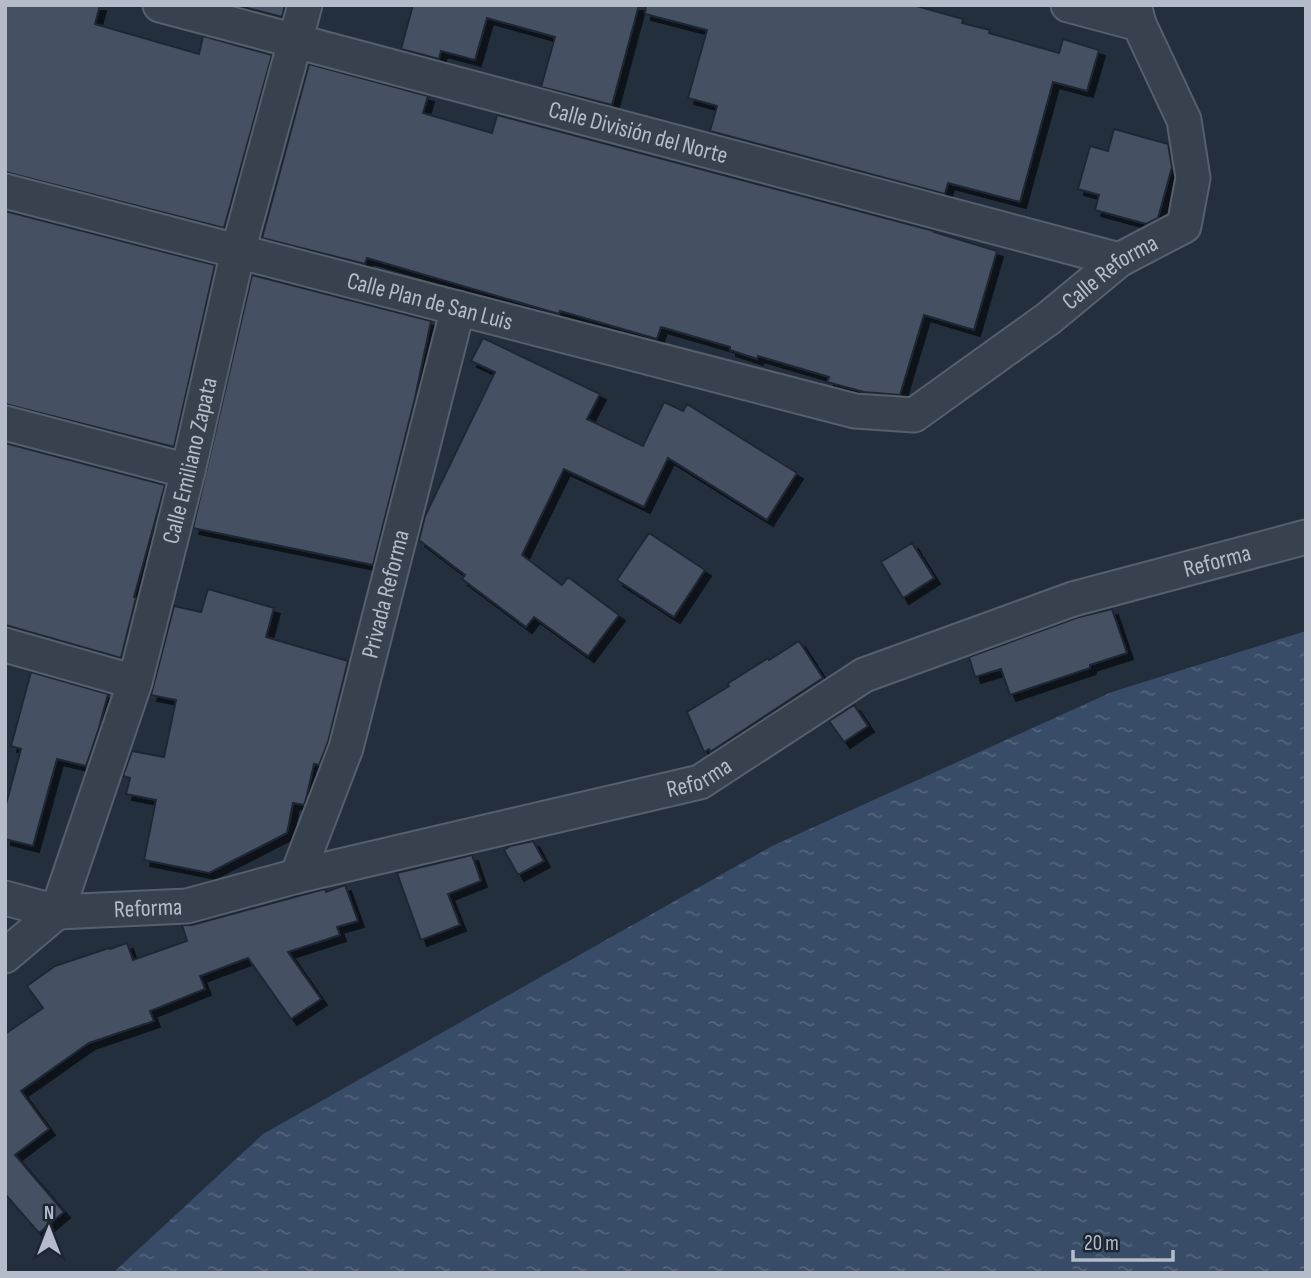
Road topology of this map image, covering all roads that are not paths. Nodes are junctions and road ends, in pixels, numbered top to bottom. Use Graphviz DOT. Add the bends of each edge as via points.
graph roads {
  1 [pos="160,5"];
  2 [pos="305,5"];
  3 [pos="1068,5"];
  4 [pos="1137,15"];
  5 [pos="295,41"];
  6 [pos="5,191"];
  7 [pos="238,251"];
  8 [pos="1119,260"];
  9 [pos="457,308"];
  10 [pos="855,411"];
  11 [pos="5,423"];
  12 [pos="188,471"];
  13 [pos="1306,537"];
  14 [pos="5,645"];
  15 [pos="135,682"];
  16 [pos="297,876"];
  17 [pos="5,898"];
  18 [pos="57,912"];
  19 [pos="5,956"];
  1 -- 5 [label="street, Calle División del Norte"];
  2 -- 5 [label="street, Calle Emiliano Zapata"];
  3 -- 4 [label="street"];
  4 -- 8 [label="street, Calle Reforma" via="1184,120 1193,178 1184,226"];
  5 -- 7 [label="street, Calle Emiliano Zapata"];
  5 -- 8 [label="street, Calle División del Norte"];
  6 -- 7 [label="street, Calle Plan de San Luis"];
  7 -- 9 [label="street, Calle Plan de San Luis"];
  7 -- 12 [label="street, Calle Emiliano Zapata"];
  8 -- 10 [label="street, Calle Reforma" via="1049,318 914,415"];
  9 -- 10 [label="street, Calle Plan de San Luis"];
  9 -- 16 [label="street, Privada Reforma" via="346,748"];
  11 -- 12 [label="street"];
  12 -- 15 [label="street, Calle Emiliano Zapata"];
  13 -- 16 [label="street, Reforma" via="1073,599 864,675 700,782"];
  14 -- 15 [label="street"];
  15 -- 18 [label="street, Calle Emiliano Zapata"];
  16 -- 18 [label="street, Reforma" via="187,906"];
  17 -- 18 [label="street, Reforma"];
  18 -- 19 [label="street"];
}
